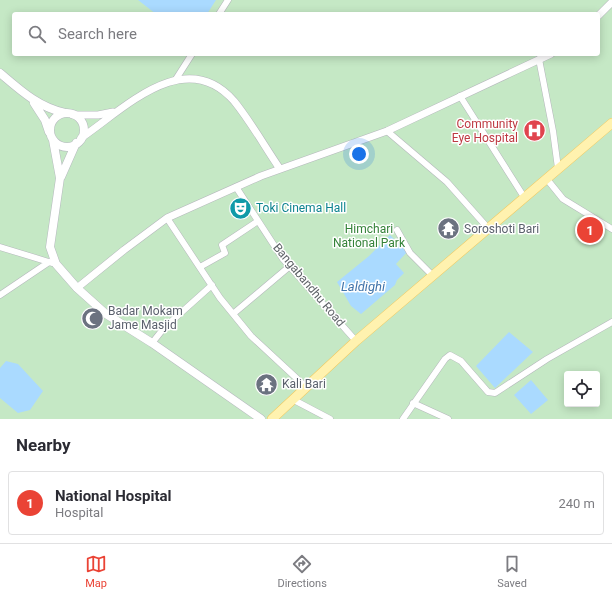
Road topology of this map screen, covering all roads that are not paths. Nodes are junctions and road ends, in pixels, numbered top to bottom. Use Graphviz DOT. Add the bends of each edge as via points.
graph roads {
  1 [pos="228,0"];
  2 [pos="612,2"];
  3 [pos="220,12"];
  4 [pos="600,14"];
  5 [pos="191,56"];
  6 [pos="546,56"];
  7 [pos="539,59"];
  8 [pos="0,73"];
  9 [pos="176,79"];
  10 [pos="460,96"];
  11 [pos="31,99"];
  12 [pos="117,111"];
  13 [pos="70,114"];
  14 [pos="612,123"];
  15 [pos="387,131"];
  16 [pos="52,137"];
  17 [pos="79,141"];
  18 [pos="558,168"];
  19 [pos="280,169"];
  20 [pos="60,178"];
  21 [pos="546,178"];
  22 [pos="236,187"];
  23 [pos="524,197"];
  24 [pos="168,218"];
  25 [pos="258,221"];
  26 [pos="488,227"];
  27 [pos="612,229"];
  28 [pos="397,230"];
  29 [pos="0,247"];
  30 [pos="53,263"];
  31 [pos="290,266"];
  32 [pos="200,267"];
  33 [pos="432,275"];
  34 [pos="212,285"];
  35 [pos="77,288"];
  36 [pos="0,295"];
  37 [pos="233,314"];
  38 [pos="612,322"];
  39 [pos="356,341"];
  40 [pos="152,343"];
  41 [pos="305,386"];
  42 [pos="292,399"];
  43 [pos="413,403"];
  44 [pos="261,419"];
  45 [pos="272,419"];
  46 [pos="330,419"];
  47 [pos="403,419"];
  48 [pos="448,419"];
  1 -- 3 [label="street"];
  2 -- 4 [label="street"];
  5 -- 9 [label="street"];
  6 -- 7 [label="street"];
  7 -- 10 [label="street"];
  7 -- 18 [label="street"];
  8 -- 11 [label="main road"];
  9 -- 12 [label="street" via="156,87"];
  9 -- 19 [label="street" via="187,78 204,82 234,101"];
  10 -- 15 [label="street"];
  10 -- 23 [label="street"];
  11 -- 13 [label="main road" via="53,110"];
  11 -- 16 [label="main road" via="45,120"];
  12 -- 13 [label="street" via="98,115"];
  12 -- 17 [label="street"];
  13 -- 16 [label="main road" via="57,116 50,129"];
  13 -- 17 [label="main road" via="81,122 83,133"];
  14 -- 18 [label="main road"];
  15 -- 19 [label="street"];
  15 -- 26 [label="street" via="447,182"];
  16 -- 17 [label="main road" via="62,146 72,146"];
  16 -- 20 [label="main road"];
  17 -- 20 [label="main road"];
  18 -- 21 [label="main road"];
  19 -- 22 [label="street"];
  20 -- 30 [label="main road" via="50,247"];
  21 -- 23 [label="main road"];
  21 -- 27 [label="street" via="564,199"];
  22 -- 24 [label="street"];
  22 -- 25 [label="street, Bangabandhu Road"];
  23 -- 26 [label="main road"];
  24 -- 32 [label="street"];
  24 -- 35 [label="street"];
  25 -- 31 [label="street, Bangabandhu Road"];
  25 -- 32 [label="street" via="222,245 225,253"];
  26 -- 33 [label="main road"];
  28 -- 33 [label="street" via="410,253"];
  29 -- 30 [label="street"];
  30 -- 35 [label="main road"];
  30 -- 36 [label="street"];
  31 -- 37 [label="street"];
  31 -- 39 [label="street, Bangabandhu Road"];
  32 -- 34 [label="street"];
  33 -- 39 [label="main road"];
  34 -- 37 [label="street"];
  34 -- 40 [label="street" via="179,313"];
  35 -- 40 [label="main road" via="106,314"];
  37 -- 41 [label="street" via="251,336"];
  38 -- 43 [label="street" via="547,359 495,393 488,392 461,361 450,355"];
  39 -- 41 [label="main road"];
  40 -- 44 [label="main road"];
  41 -- 42 [label="main road"];
  42 -- 45 [label="main road"];
  42 -- 46 [label="street"];
  43 -- 47 [label="street"];
  43 -- 48 [label="street"];
}
